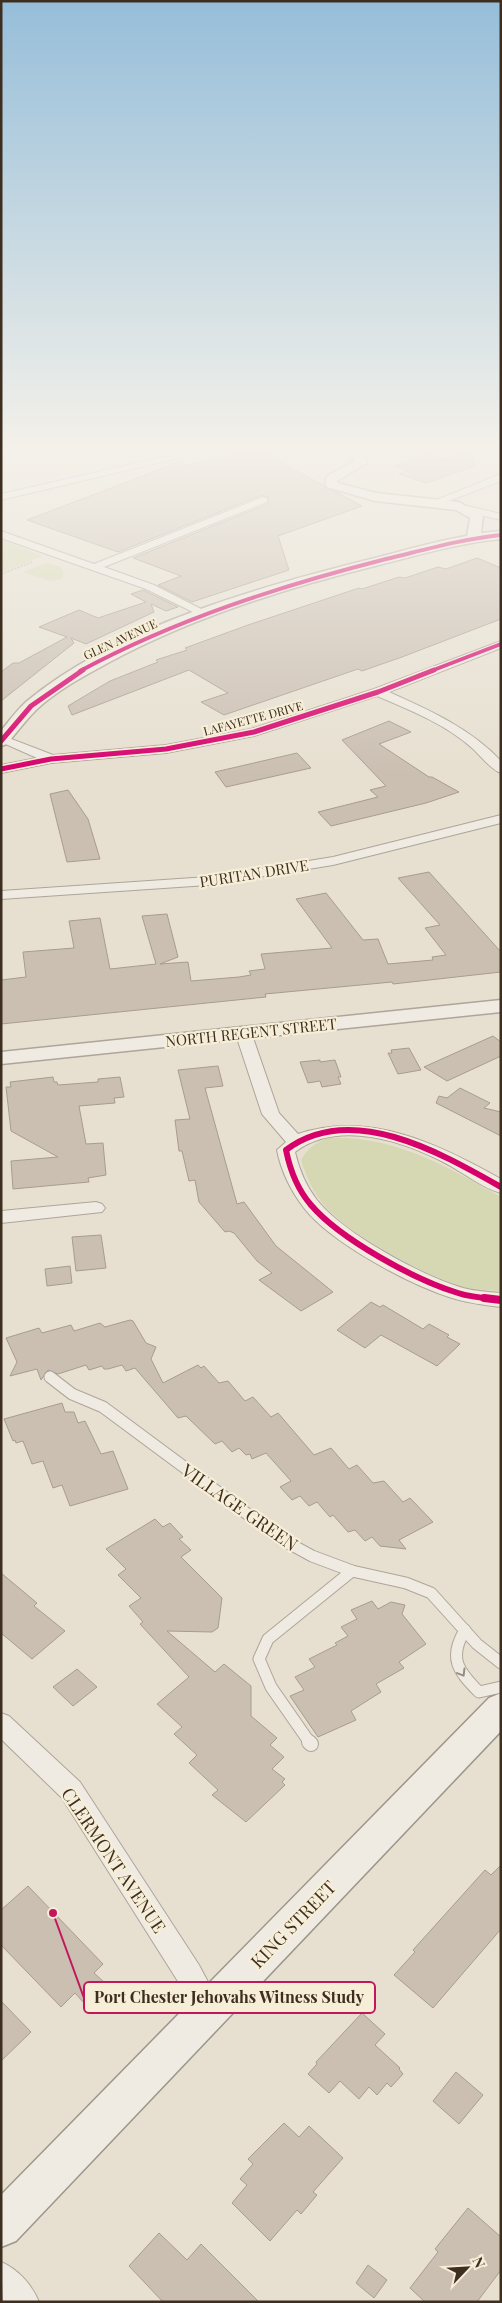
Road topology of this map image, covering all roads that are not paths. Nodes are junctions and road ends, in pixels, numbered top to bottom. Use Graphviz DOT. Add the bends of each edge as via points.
graph roads {
  1 [pos="69,558"];
  2 [pos="119,558"];
  3 [pos="390,558"];
  4 [pos="95,568"];
  5 [pos="204,615"];
  6 [pos="501,644"];
  7 [pos="378,692"];
  8 [pos="2,740"];
  9 [pos="51,759"];
  10 [pos="501,768"];
  11 [pos="1,769"];
  12 [pos="501,818"];
  13 [pos="1,895"];
  14 [pos="501,1006"];
  15 [pos="243,1032"];
  16 [pos="1,1058"];
  17 [pos="294,1140"];
  18 [pos="501,1187"];
  19 [pos="96,1208"];
  20 [pos="1,1217"];
  21 [pos="501,1300"];
  22 [pos="50,1377"];
  23 [pos="352,1571"];
  24 [pos="465,1630"];
  25 [pos="501,1663"];
  26 [pos="501,1688"];
  27 [pos="501,1708"];
  28 [pos="1,1724"];
  29 [pos="311,1744"];
  30 [pos="209,2010"];
  31 [pos="1,2226"];
  32 [pos="1,2277"];
  33 [pos="24,2302"];
  1 -- 4 [label="street"];
  2 -- 4 [label="street"];
  3 -- 5 [label="street, GLEN AVENUE" via="284,587"];
  4 -- 5 [label="street" via="150,587"];
  5 -- 8 [label="street, GLEN AVENUE" via="122,648 88,666 40,698"];
  6 -- 7 [label="street, LAFAYETTE DRIVE"];
  7 -- 9 [label="street, LAFAYETTE DRIVE" via="262,730 201,744 128,754"];
  7 -- 10 [label="street" via="458,731"];
  8 -- 9 [label="street, LAFAYETTE DRIVE"];
  9 -- 11 [label="street, LAFAYETTE DRIVE"];
  12 -- 13 [label="street, PURITAN DRIVE" via="333,861 208,882"];
  14 -- 15 [label="street, NORTH REGENT STREET"];
  15 -- 16 [label="street, NORTH REGENT STREET"];
  15 -- 17 [label="street" via="271,1114"];
  17 -- 18 [label="street" via="342,1130 388,1136 447,1157"];
  17 -- 21 [label="street" via="286,1150 297,1184 312,1207 346,1235 452,1291"];
  19 -- 20 [label="street"];
  22 -- 23 [label="lane, VILLAGE GREEN" via="72,1394 103,1408 281,1539 312,1556"];
  23 -- 24 [label="lane, VILLAGE GREEN" via="406,1583 431,1593"];
  23 -- 29 [label="lane" via="268,1639 259,1659 271,1687"];
  24 -- 25 [label="lane, VILLAGE GREEN"];
  24 -- 26 [label="lane, one-way" via="454,1651 466,1680 479,1692"];
  27 -- 30 [label="main road, KING STREET"];
  28 -- 30 [label="street, CLERMONT AVENUE" via="71,1790"];
  30 -- 31 [label="main road, KING STREET"];
  32 -- 33 [label="street"];
}
